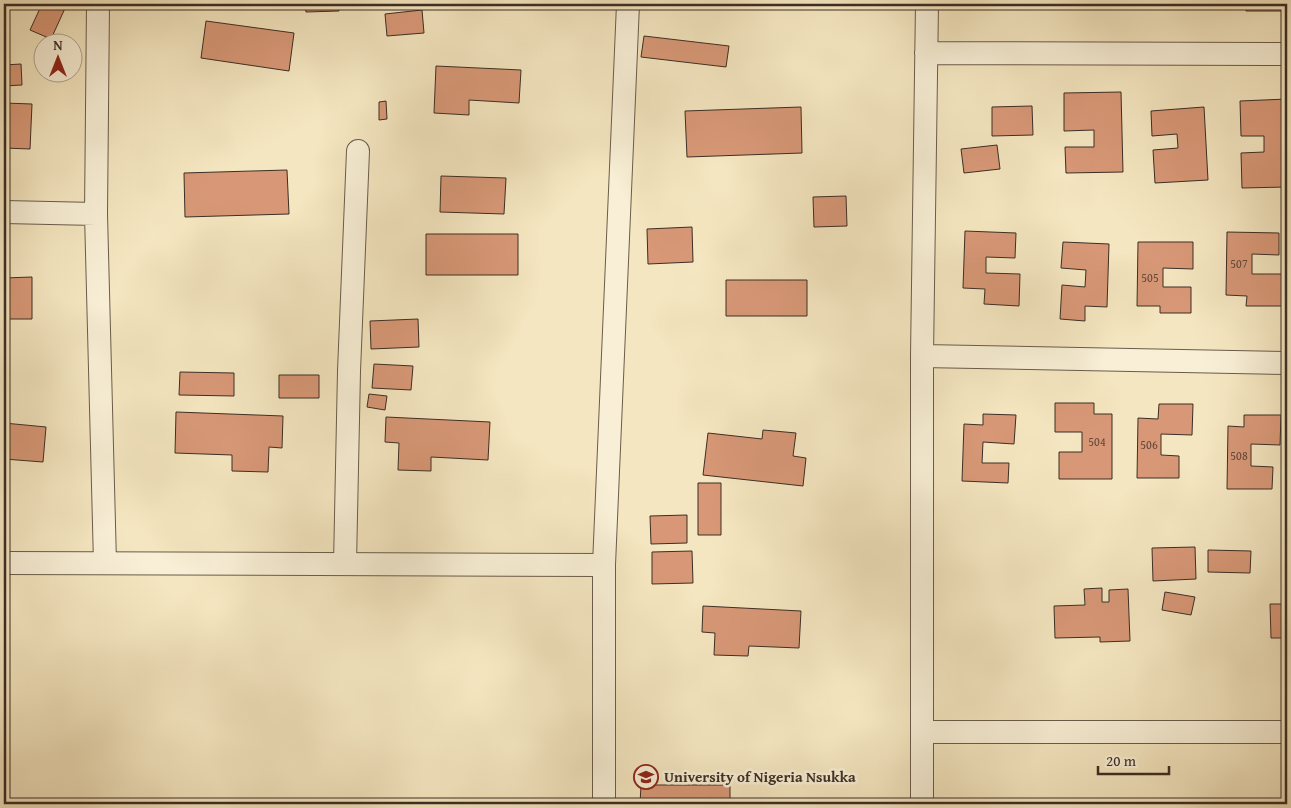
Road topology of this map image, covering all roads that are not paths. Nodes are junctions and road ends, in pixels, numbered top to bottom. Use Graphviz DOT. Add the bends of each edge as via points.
graph roads {
  1 [pos="98,4"];
  2 [pos="628,4"];
  3 [pos="927,4"];
  4 [pos="926,53"];
  5 [pos="1287,54"];
  6 [pos="358,151"];
  7 [pos="4,212"];
  8 [pos="96,214"];
  9 [pos="922,356"];
  10 [pos="1287,363"];
  11 [pos="4,563"];
  12 [pos="104,563"];
  13 [pos="345,564"];
  14 [pos="604,565"];
  15 [pos="922,732"];
  16 [pos="1287,732"];
  17 [pos="604,804"];
  18 [pos="922,804"];
  1 -- 8 [label="street"];
  2 -- 14 [label="street"];
  3 -- 4 [label="street"];
  4 -- 5 [label="street"];
  4 -- 9 [label="street"];
  6 -- 13 [label="street"];
  7 -- 8 [label="street"];
  8 -- 12 [label="street"];
  9 -- 10 [label="street"];
  9 -- 15 [label="street"];
  11 -- 12 [label="street"];
  12 -- 13 [label="street"];
  13 -- 14 [label="street"];
  14 -- 17 [label="street"];
  15 -- 16 [label="street"];
  15 -- 18 [label="street"];
}
